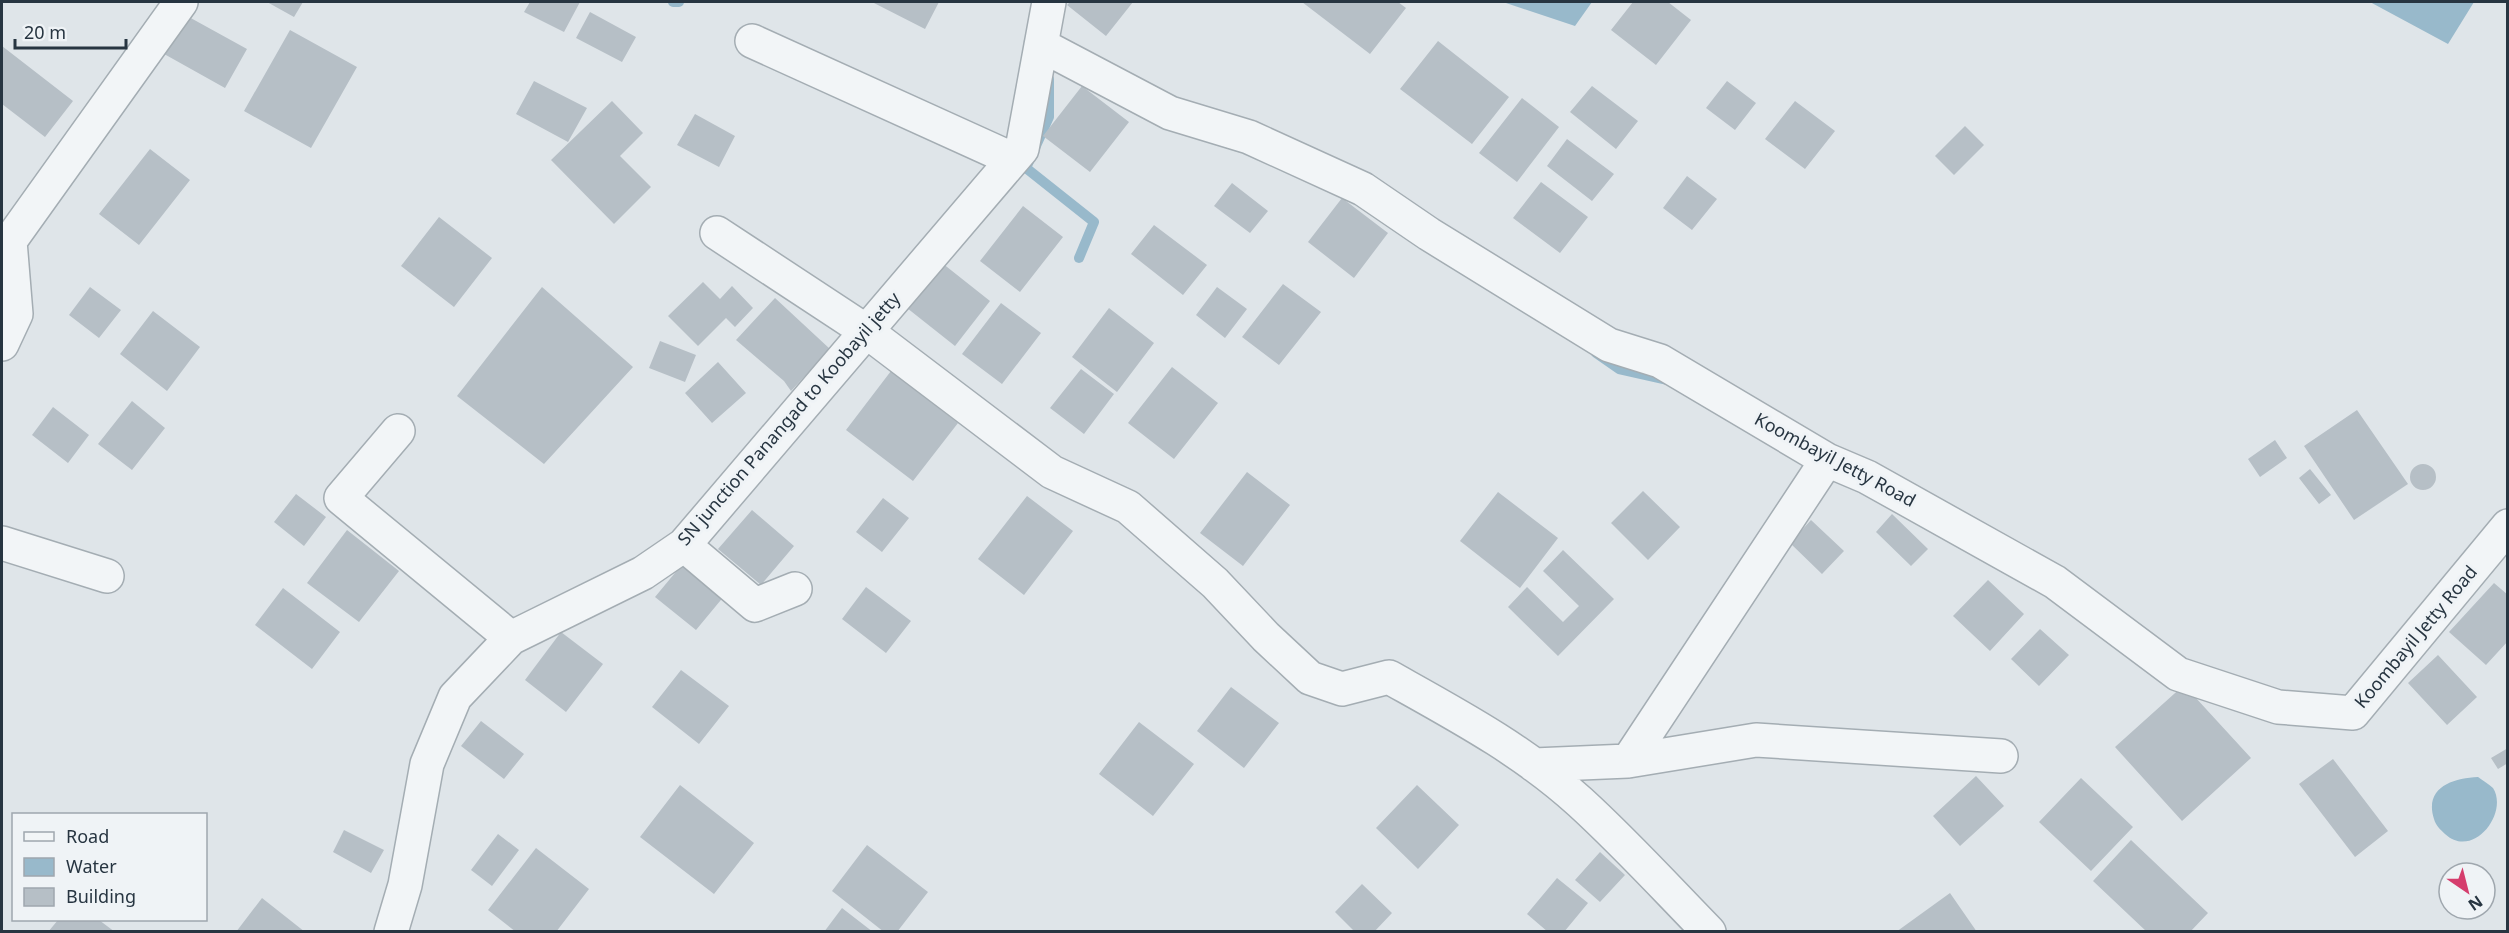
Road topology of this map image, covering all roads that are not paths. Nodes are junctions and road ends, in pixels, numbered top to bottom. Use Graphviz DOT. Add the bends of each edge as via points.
graph roads {
  1 [pos="182,2"];
  2 [pos="1049,2"];
  3 [pos="752,41"];
  4 [pos="1041,45"];
  5 [pos="1012,159"];
  6 [pos="717,233"];
  7 [pos="866,331"];
  8 [pos="2,344"];
  9 [pos="398,431"];
  10 [pos="1827,460"];
  11 [pos="2508,526"];
  12 [pos="2,543"];
  13 [pos="684,546"];
  14 [pos="107,576"];
  15 [pos="795,589"];
  16 [pos="510,638"];
  17 [pos="2001,756"];
  18 [pos="1628,761"];
  19 [pos="1534,765"];
  20 [pos="391,932"];
  21 [pos="1709,932"];
  1 -- 8 [label="street" via="10,241 16,314"];
  2 -- 4 [label="street, SN junction Panangad to Koobayil jetty"];
  3 -- 5 [label="street"];
  4 -- 5 [label="street, SN junction Panangad to Koobayil jetty" via="1022,149"];
  4 -- 10 [label="street, Koombayil Jetty Road" via="1170,113 1249,137 1363,189 1609,345 1660,361"];
  5 -- 7 [label="street, SN junction Panangad to Koobayil jetty"];
  6 -- 7 [label="street"];
  7 -- 13 [label="street, SN junction Panangad to Koobayil jetty"];
  7 -- 19 [label="street" via="1052,472 1128,507 1215,583 1310,678 1341,688 1389,677 1476,725"];
  9 -- 16 [label="street" via="340,498"];
  10 -- 11 [label="street, Koombayil Jetty Road" via="1867,477 2055,582 2178,674 2278,707 2353,713"];
  10 -- 18 [label="street"];
  12 -- 14 [label="street"];
  13 -- 15 [label="street" via="755,605"];
  13 -- 16 [label="street, SN junction Panangad to Koobayil jetty" via="644,573"];
  16 -- 20 [label="street, SN junction Panangad to Koobayil jetty" via="455,697 427,764 405,885"];
  17 -- 18 [label="street" via="1756,740"];
  18 -- 19 [label="street"];
  19 -- 21 [label="street" via="1579,801"];
}
